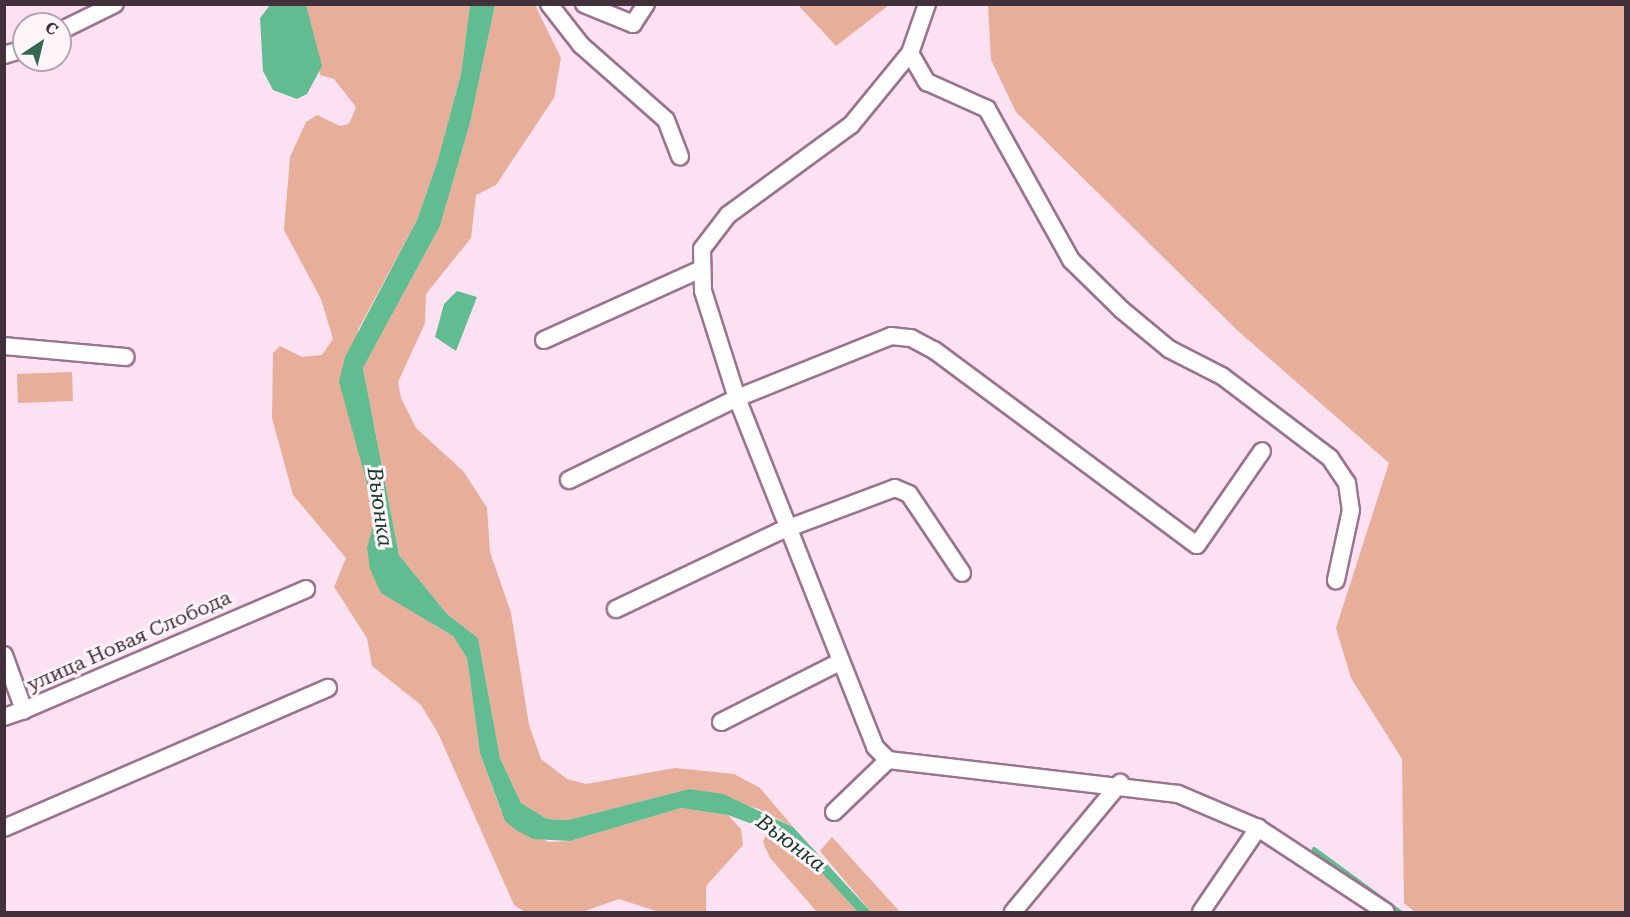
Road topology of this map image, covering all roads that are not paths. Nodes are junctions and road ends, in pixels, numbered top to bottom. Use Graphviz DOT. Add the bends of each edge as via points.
graph roads {
  1 [pos="115,4"];
  2 [pos="549,4"];
  3 [pos="584,4"];
  4 [pos="646,4"];
  5 [pos="927,4"];
  6 [pos="72,25"];
  7 [pos="910,53"];
  8 [pos="680,156"];
  9 [pos="701,269"];
  10 [pos="544,340"];
  11 [pos="4,346"];
  12 [pos="126,357"];
  13 [pos="737,398"];
  14 [pos="1262,451"];
  15 [pos="569,480"];
  16 [pos="788,531"];
  17 [pos="962,573"];
  18 [pos="1336,580"];
  19 [pos="306,589"];
  20 [pos="616,609"];
  21 [pos="4,654"];
  22 [pos="838,663"];
  23 [pos="328,688"];
  24 [pos="24,710"];
  25 [pos="4,717"];
  26 [pos="721,722"];
  27 [pos="888,760"];
  28 [pos="1120,783"];
  29 [pos="834,812"];
  30 [pos="4,828"];
  31 [pos="1258,828"];
  32 [pos="1013,912"];
  33 [pos="1201,912"];
  34 [pos="1384,912"];
  1 -- 6 [label="street"];
  2 -- 8 [label="street" via="581,45 666,120"];
  3 -- 4 [label="street" via="633,24"];
  5 -- 7 [label="street"];
  7 -- 9 [label="street" via="844,132 723,221 702,249"];
  7 -- 18 [label="street" via="927,82 987,110 1071,260 1122,310 1169,349 1222,376 1330,458 1347,483 1352,510"];
  9 -- 10 [label="street"];
  9 -- 13 [label="street" via="703,291"];
  11 -- 12 [label="street"];
  13 -- 14 [label="street" via="891,336 911,338 1197,545"];
  13 -- 15 [label="street"];
  13 -- 16 [label="street"];
  16 -- 17 [label="street" via="901,489"];
  16 -- 20 [label="street"];
  16 -- 22 [label="street"];
  19 -- 24 [label="street, улица Новая Слобода"];
  21 -- 24 [label="street, улица Новая Слобода"];
  22 -- 26 [label="street"];
  22 -- 27 [label="street" via="875,747"];
  23 -- 30 [label="street"];
  24 -- 25 [label="street"];
  27 -- 28 [label="street"];
  27 -- 29 [label="street"];
  28 -- 31 [label="street" via="1178,794"];
  28 -- 32 [label="street"];
  31 -- 33 [label="street"];
  31 -- 34 [label="street"];
}
